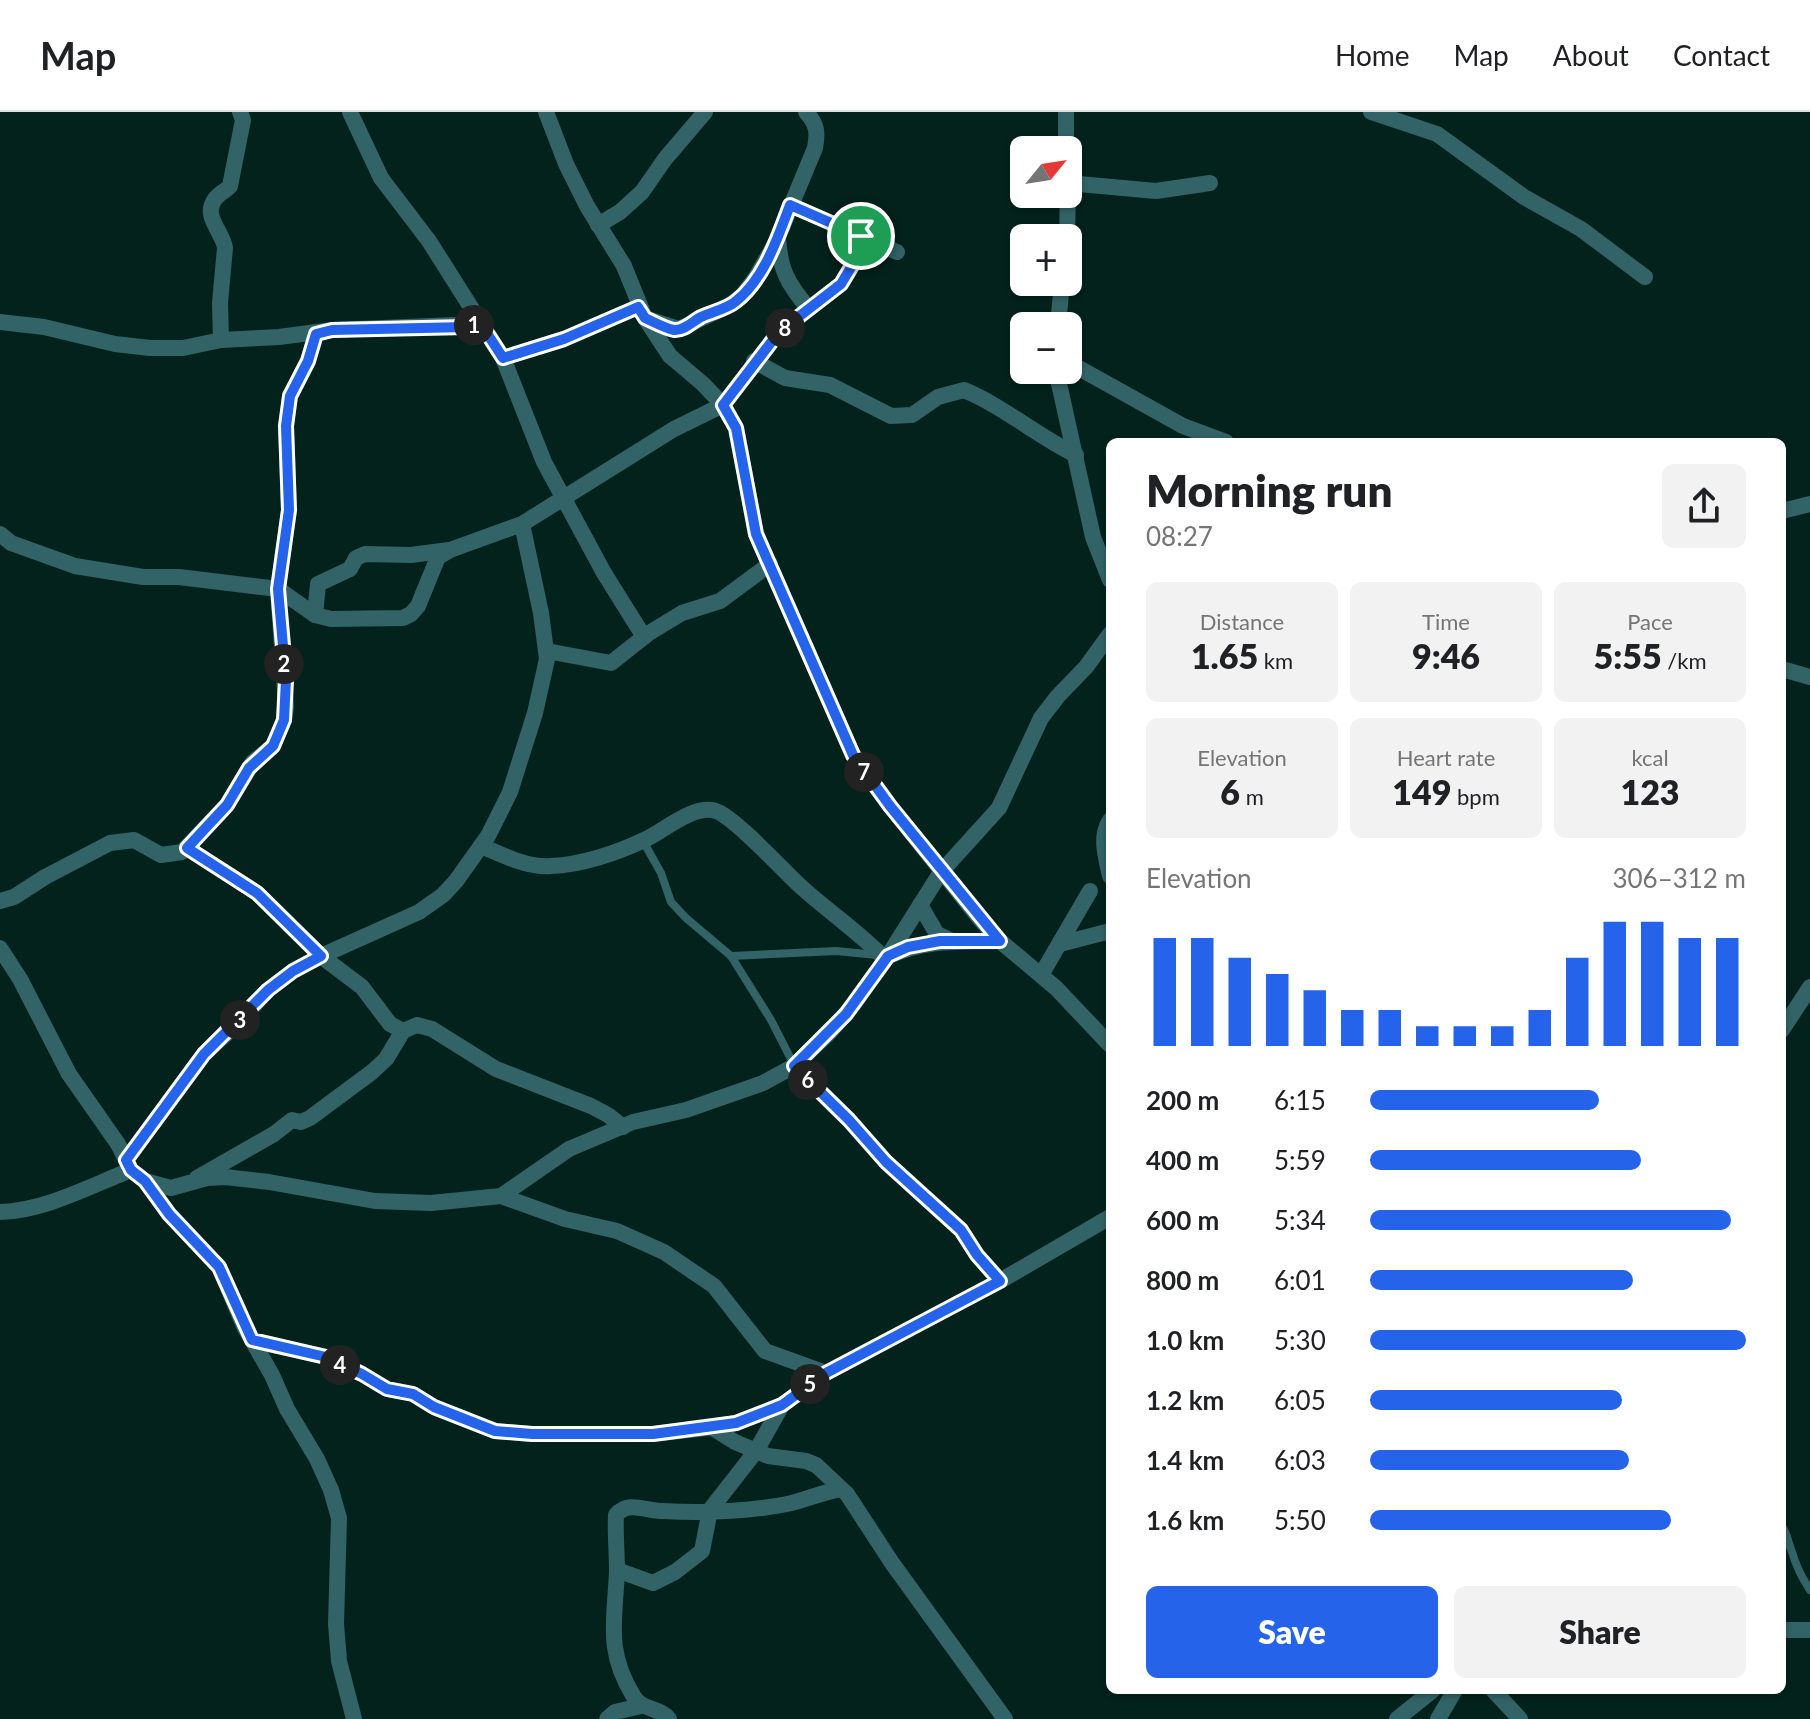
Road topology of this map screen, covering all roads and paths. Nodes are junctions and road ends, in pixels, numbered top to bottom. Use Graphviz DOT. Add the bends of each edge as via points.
graph roads {
  1 [pos="240,112"];
  2 [pos="350,112"];
  3 [pos="546,112"];
  4 [pos="705,112"];
  5 [pos="806,112"];
  6 [pos="1066,112"];
  7 [pos="1378,114"];
  8 [pos="1066,136"];
  9 [pos="1210,183"];
  10 [pos="1082,186"];
  11 [pos="790,205"];
  12 [pos="598,225"];
  13 [pos="778,235"];
  14 [pos="868,239"];
  15 [pos="897,252"];
  16 [pos="1645,277"];
  17 [pos="809,309"];
  18 [pos="642,312"];
  19 [pos="0,322"];
  20 [pos="481,324"];
  21 [pos="316,334"];
  22 [pos="221,340"];
  23 [pos="503,358"];
  24 [pos="754,361"];
  25 [pos="1082,370"];
  26 [pos="1059,384"];
  27 [pos="723,405"];
  28 [pos="1215,438"];
  29 [pos="1076,455"];
  30 [pos="564,496"];
  31 [pos="1810,504"];
  32 [pos="1786,510"];
  33 [pos="522,524"];
  34 [pos="0,534"];
  35 [pos="450,550"];
  36 [pos="770,564"];
  37 [pos="1106,570"];
  38 [pos="278,589"];
  39 [pos="315,615"];
  40 [pos="644,637"];
  41 [pos="1106,640"];
  42 [pos="547,651"];
  43 [pos="1786,670"];
  44 [pos="1810,677"];
  45 [pos="1106,830"];
  46 [pos="643,841"];
  47 [pos="481,846"];
  48 [pos="187,848"];
  49 [pos="1106,854"];
  50 [pos="941,872"];
  51 [pos="1090,891"];
  52 [pos="0,901"];
  53 [pos="920,905"];
  54 [pos="1106,932"];
  55 [pos="951,941"];
  56 [pos="1000,941"];
  57 [pos="1060,944"];
  58 [pos="0,948"];
  59 [pos="321,956"];
  60 [pos="731,956"];
  61 [pos="885,957"];
  62 [pos="1041,975"];
  63 [pos="1810,987"];
  64 [pos="1786,1024"];
  65 [pos="403,1031"];
  66 [pos="1106,1041"];
  67 [pos="794,1066"];
  68 [pos="623,1127"];
  69 [pos="128,1165"];
  70 [pos="145,1181"];
  71 [pos="193,1181"];
  72 [pos="501,1196"];
  73 [pos="0,1212"];
  74 [pos="1106,1219"];
  75 [pos="1000,1281"];
  76 [pos="252,1340"];
  77 [pos="826,1373"];
  78 [pos="782,1405"];
  79 [pos="711,1427"];
  80 [pos="756,1451"];
  81 [pos="841,1489"];
  82 [pos="710,1510"];
  83 [pos="1786,1532"];
  84 [pos="617,1570"];
  85 [pos="1810,1590"];
  86 [pos="1786,1630"];
  87 [pos="1810,1630"];
  88 [pos="1428,1694"];
  89 [pos="1453,1694"];
  90 [pos="1498,1694"];
  91 [pos="641,1706"];
  92 [pos="354,1719"];
  93 [pos="607,1719"];
  94 [pos="669,1719"];
  95 [pos="1005,1719"];
  96 [pos="1397,1719"];
  97 [pos="1438,1719"];
  98 [pos="1520,1719"];
  1 -- 22 [label="street" via="243,120 230,186 216,197 211,212 225,243"];
  2 -- 20 [label="street" via="381,178 429,241"];
  3 -- 12 [label="street"];
  4 -- 12 [label="street" via="642,192"];
  5 -- 11 [label="street" via="818,133"];
  6 -- 8 [label="street"];
  7 -- 16 [label="street" via="1437,134"];
  9 -- 10 [label="street" via="1156,191"];
  11 -- 13 [label="street"];
  11 -- 14 [label="street"];
  12 -- 18 [label="street" via="624,266"];
  13 -- 17 [label="street" via="788,282"];
  13 -- 18 [label="street" via="756,277 730,305 679,329"];
  14 -- 15 [label="street"];
  14 -- 17 [label="street" via="841,284"];
  17 -- 24 [label="street"];
  18 -- 23 [label="street"];
  18 -- 27 [label="street" via="670,356"];
  19 -- 22 [label="street" via="150,348"];
  20 -- 21 [label="street"];
  20 -- 23 [label="street"];
  21 -- 22 [label="street"];
  21 -- 38 [label="street" via="290,396 289,510"];
  23 -- 30 [label="street" via="527,424"];
  24 -- 27 [label="street"];
  24 -- 29 [label="street" via="785,378 830,385 891,416 912,415 938,397 964,390"];
  25 -- 28 [label="street" via="1183,426"];
  26 -- 29 [label="street"];
  27 -- 30 [label="street"];
  27 -- 36 [label="street" via="736,428 756,534"];
  29 -- 37 [label="street" via="1093,537"];
  30 -- 33 [label="street"];
  30 -- 40 [label="street"];
  31 -- 32 [label="street"];
  33 -- 35 [label="street"];
  33 -- 42 [label="street"];
  34 -- 38 [label="street" via="75,566"];
  35 -- 39 [label="street" via="361,555 350,569 318,584"];
  35 -- 39 [label="street" via="438,557 411,614 387,620"];
  36 -- 40 [label="street" via="720,601 682,613"];
  36 -- 50 [label="street" via="853,755"];
  38 -- 39 [label="street"];
  38 -- 48 [label="street" via="284,720 273,746 249,768 227,805"];
  40 -- 42 [label="street" via="611,663"];
  41 -- 50 [label="street" via="1041,718 999,808"];
  42 -- 47 [label="street" via="535,713 510,792"];
  43 -- 44 [label="street"];
  45 -- 49 [label="street"];
  46 -- 47 [label="street" via="549,867"];
  46 -- 60 [label="lane" via="676,909"];
  46 -- 61 [label="street" via="704,810 721,813"];
  47 -- 59 [label="street" via="443,895 419,912"];
  48 -- 52 [label="street" via="167,855 134,840 110,843"];
  48 -- 59 [label="street" via="257,893"];
  50 -- 53 [label="street"];
  50 -- 56 [label="street"];
  51 -- 57 [label="street"];
  53 -- 55 [label="street" via="937,934"];
  53 -- 61 [label="street"];
  54 -- 57 [label="street"];
  55 -- 56 [label="street"];
  55 -- 61 [label="street" via="908,947"];
  56 -- 62 [label="street"];
  57 -- 62 [label="street"];
  58 -- 69 [label="street" via="69,1074"];
  59 -- 65 [label="street" via="362,987 386,1020"];
  59 -- 69 [label="street" via="268,990 204,1054"];
  60 -- 61 [label="lane" via="836,951"];
  60 -- 67 [label="lane"];
  61 -- 67 [label="street" via="846,1014"];
  62 -- 66 [label="street"];
  63 -- 64 [label="street"];
  65 -- 68 [label="street" via="417,1025 432,1029 496,1069 591,1106"];
  65 -- 71 [label="street" via="386,1059 326,1107 306,1120 292,1120"];
  67 -- 68 [label="street" via="763,1083"];
  67 -- 75 [label="street" via="886,1162 961,1230"];
  68 -- 72 [label="street" via="569,1149"];
  69 -- 70 [label="street"];
  69 -- 73 [label="street" via="47,1203"];
  70 -- 71 [label="street" via="171,1188"];
  70 -- 76 [label="street" via="219,1267"];
  71 -- 72 [label="street" via="225,1177 375,1201 431,1203"];
  72 -- 77 [label="street" via="617,1231 664,1252 714,1286 765,1351"];
  74 -- 75 [label="street"];
  75 -- 77 [label="street"];
  76 -- 79 [label="street" via="326,1357 387,1389 413,1394 495,1431 653,1434"];
  76 -- 92 [label="street" via="337,1504 336,1624"];
  77 -- 78 [label="street"];
  78 -- 79 [label="street"];
  78 -- 80 [label="street"];
  79 -- 80 [label="street"];
  80 -- 81 [label="street" via="816,1465"];
  80 -- 82 [label="street"];
  81 -- 82 [label="street" via="781,1505"];
  81 -- 95 [label="street"];
  82 -- 84 [label="street" via="702,1551 684,1567 653,1583"];
  82 -- 84 [label="street" via="624,1507 616,1515"];
  83 -- 85 [label="lane"];
  84 -- 91 [label="street" via="614,1646"];
  86 -- 87 [label="street"];
  88 -- 96 [label="street"];
  89 -- 97 [label="street"];
  90 -- 98 [label="street"];
  91 -- 93 [label="street"];
  91 -- 94 [label="street"];
}
